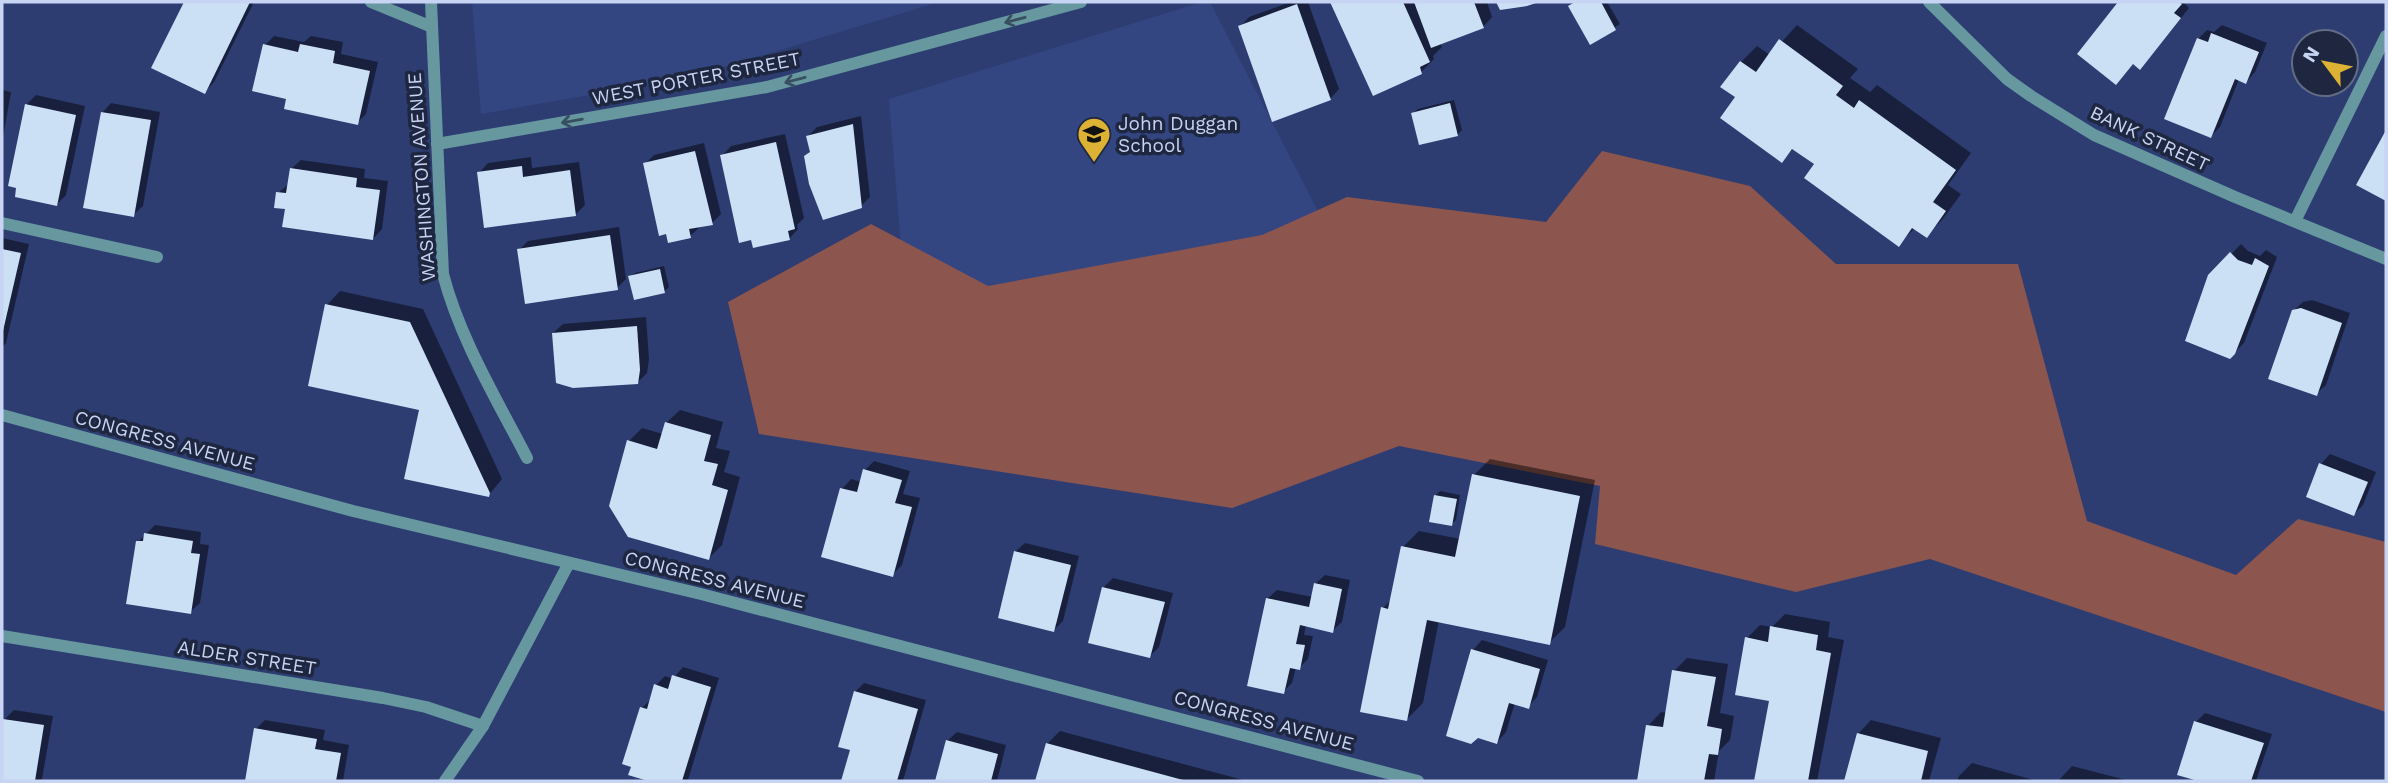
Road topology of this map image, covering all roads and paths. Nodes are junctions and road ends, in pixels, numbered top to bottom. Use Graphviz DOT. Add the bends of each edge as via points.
graph roads {
  1 [pos="371,2"];
  2 [pos="431,2"];
  3 [pos="1081,2"];
  4 [pos="1928,2"];
  5 [pos="432,27"];
  6 [pos="2386,36"];
  7 [pos="437,144"];
  8 [pos="2295,221"];
  9 [pos="2,223"];
  10 [pos="157,257"];
  11 [pos="2386,258"];
  12 [pos="2,415"];
  13 [pos="527,457"];
  14 [pos="569,563"];
  15 [pos="2,636"];
  16 [pos="483,726"];
  17 [pos="445,781"];
  18 [pos="1418,781"];
  1 -- 5 [label="street"];
  2 -- 5 [label="street, WASHINGTON AVENUE"];
  3 -- 7 [label="street, WEST PORTER STREET, one-way" via="767,88"];
  4 -- 8 [label="street, BANK STREET" via="2007,79 2060,116 2135,155"];
  5 -- 7 [label="street, WASHINGTON AVENUE"];
  6 -- 8 [label="street"];
  7 -- 13 [label="street, WASHINGTON AVENUE" via="442,264 450,300"];
  8 -- 11 [label="street, BANK STREET"];
  9 -- 10 [label="street"];
  12 -- 14 [label="street, CONGRESS AVENUE" via="353,511"];
  14 -- 16 [label="street"];
  14 -- 18 [label="street, CONGRESS AVENUE"];
  15 -- 16 [label="street, ALDER STREET" via="383,698"];
  16 -- 17 [label="street"];
}
